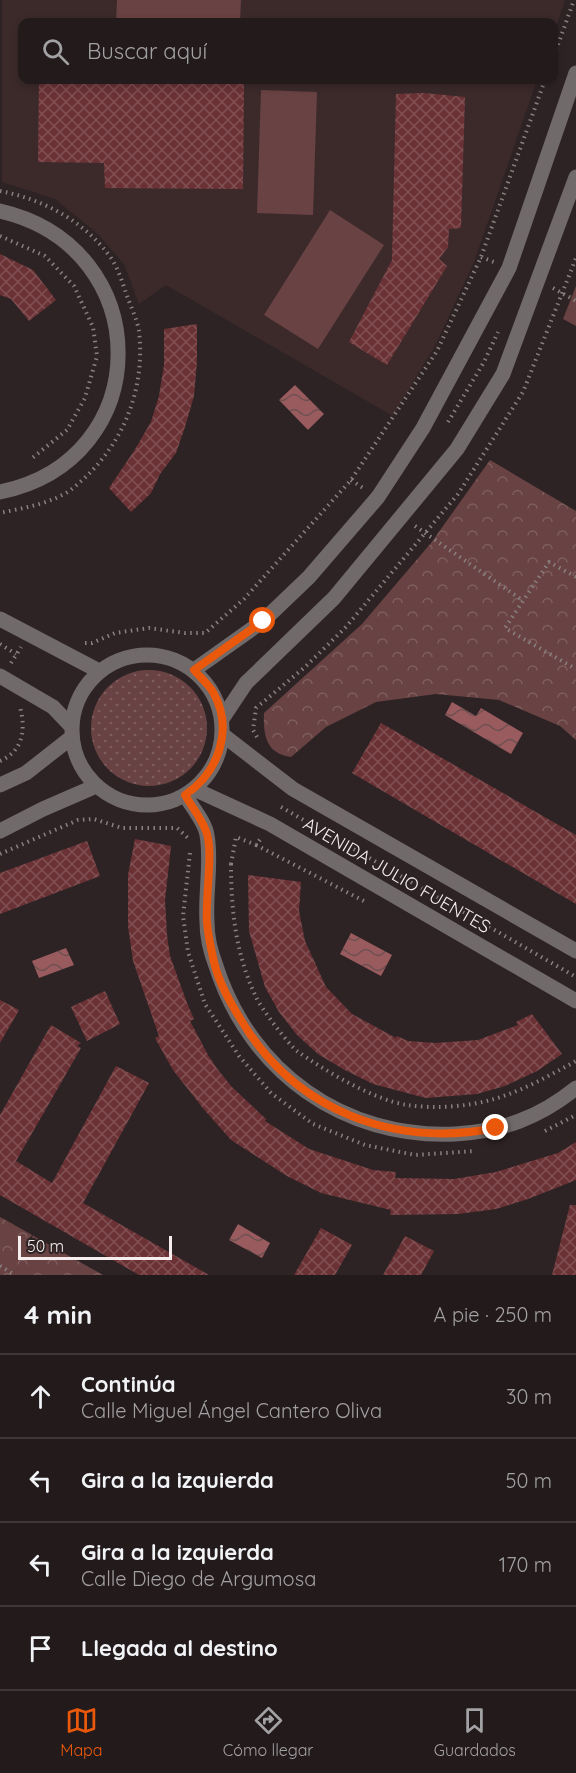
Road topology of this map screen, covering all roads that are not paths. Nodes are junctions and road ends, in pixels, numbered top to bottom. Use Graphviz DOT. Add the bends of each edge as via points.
graph roads {
  1 [pos="576,73"];
  2 [pos="576,177"];
  3 [pos="0,212"];
  4 [pos="0,492"];
  5 [pos="0,619"];
  6 [pos="194,670"];
  7 [pos="99,671"];
  8 [pos="1,676"];
  9 [pos="222,719"];
  10 [pos="72,732"];
  11 [pos="223,735"];
  12 [pos="0,785"];
  13 [pos="96,786"];
  14 [pos="190,792"];
  15 [pos="0,831"];
  16 [pos="576,951"];
  17 [pos="576,1001"];
  18 [pos="576,1088"];
  1 -- 6 [label="street" via="509,268 423,428 378,498 309,577 270,613"];
  2 -- 9 [label="street" via="503,374 457,449 334,598 246,683"];
  3 -- 4 [label="street" via="57,234 86,262 111,306 119,356 112,395 81,448 50,474"];
  5 -- 7 [label="street"];
  6 -- 7 [label="street" via="156,654 116,660"];
  6 -- 9 [label="street" via="213,692"];
  7 -- 10 [label="street" via="84,687 75,706"];
  8 -- 10 [label="street" via="52,707"];
  9 -- 11 [label="street"];
  10 -- 12 [label="street" via="26,773"];
  10 -- 13 [label="street" via="76,755"];
  11 -- 14 [label="street" via="214,765"];
  11 -- 16 [label="street, AVENIDA JULIO FUENTES" via="293,789"];
  13 -- 14 [label="street" via="116,799 139,805 163,804"];
  13 -- 15 [label="street"];
  14 -- 17 [label="street, AVENIDA JULIO FUENTES" via="270,824"];
  14 -- 18 [label="street" via="207,832 207,923 215,965 229,1002 252,1039 278,1069 308,1093 338,1111 375,1125 431,1135 473,1133 521,1121 546,1110"];
}
